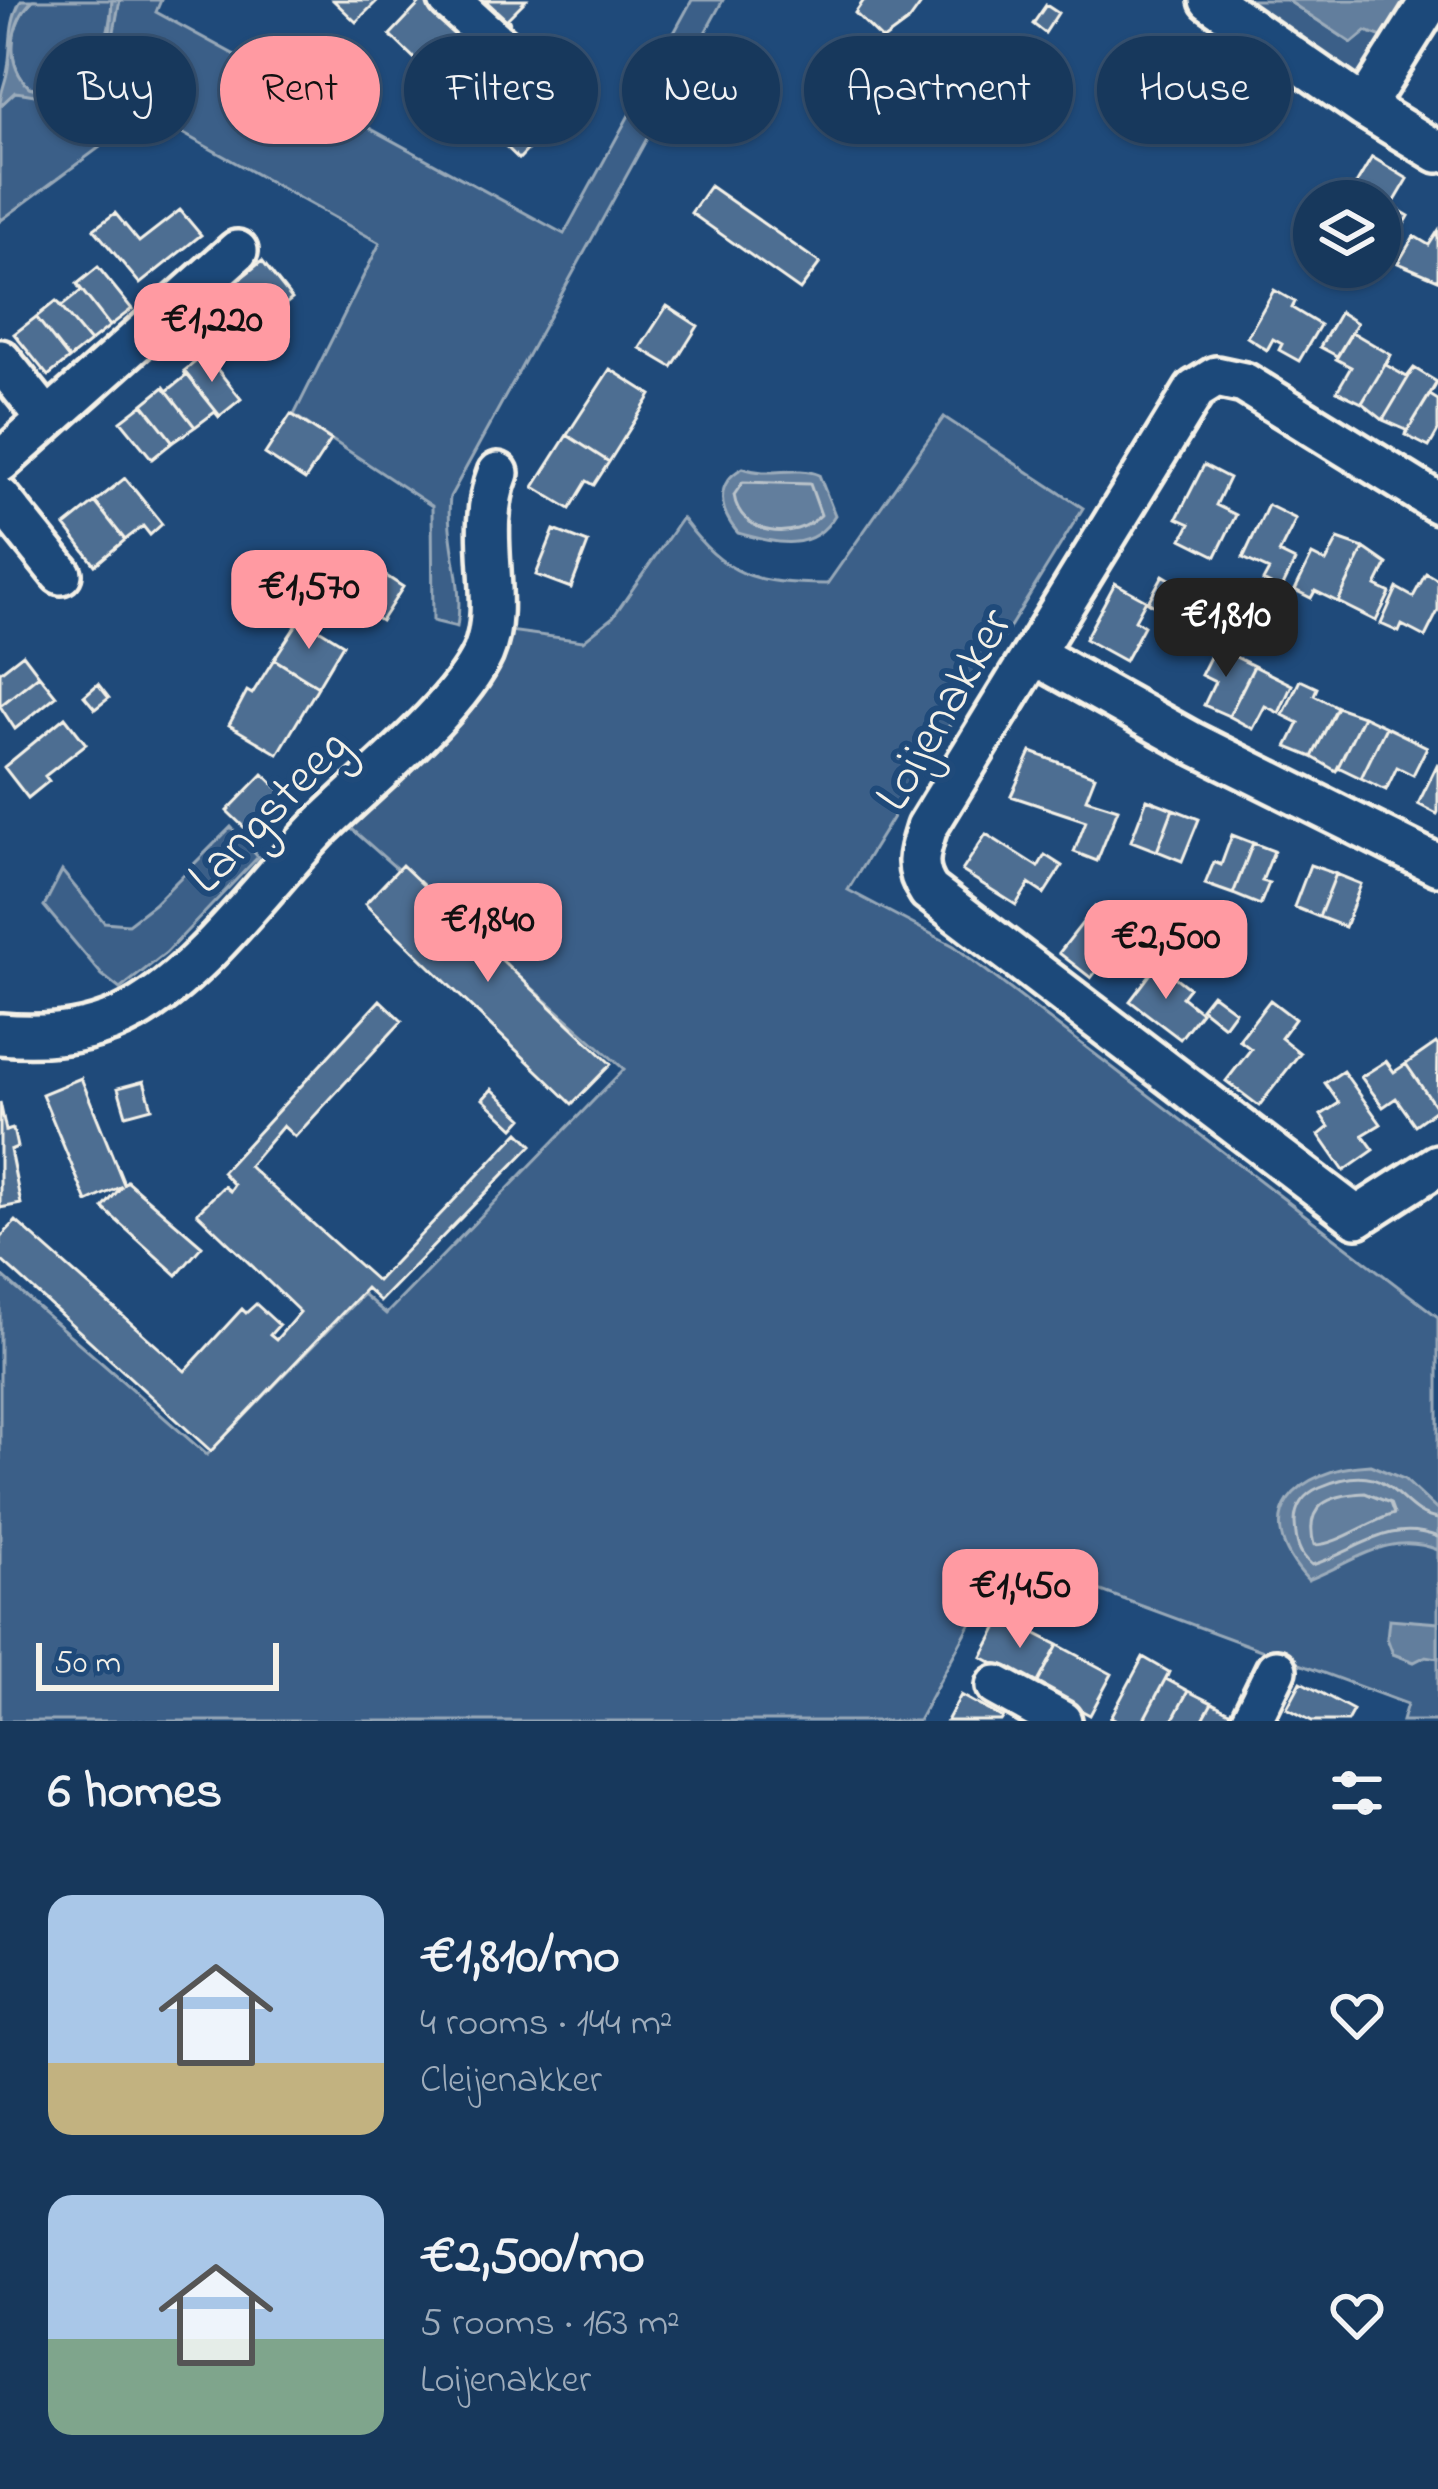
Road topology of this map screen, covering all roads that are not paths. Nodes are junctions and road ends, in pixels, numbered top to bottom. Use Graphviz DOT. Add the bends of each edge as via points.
graph roads {
  1 [pos="449,0"];
  2 [pos="1210,0"];
  3 [pos="1431,0"];
  4 [pos="489,36"];
  5 [pos="1364,107"];
  6 [pos="1438,152"];
  7 [pos="238,251"];
  8 [pos="0,360"];
  9 [pos="46,419"];
  10 [pos="0,462"];
  11 [pos="499,473"];
  12 [pos="0,498"];
  13 [pos="1438,503"];
  14 [pos="61,574"];
  15 [pos="1035,655"];
  16 [pos="1438,865"];
  17 [pos="0,1034"];
  18 [pos="1438,1165"];
  19 [pos="1276,1670"];
  20 [pos="997,1687"];
  21 [pos="1061,1721"];
  22 [pos="1252,1721"];
  1 -- 4 [label="street"];
  2 -- 5 [label="street"];
  3 -- 5 [label="street"];
  5 -- 6 [label="street"];
  7 -- 9 [label="street"];
  8 -- 9 [label="street"];
  9 -- 10 [label="street"];
  11 -- 17 [label="street, Langsteeg" via="485,520 484,650 458,691 176,980 132,1012 85,1030"];
  12 -- 14 [label="street"];
  13 -- 15 [label="street, Loijenakker" via="1244,383 1216,377 1196,390"];
  15 -- 16 [label="street"];
  15 -- 18 [label="street, Loijenakker" via="927,827 918,876 929,891 1357,1217"];
  19 -- 22 [label="street"];
  20 -- 21 [label="street"];
}
